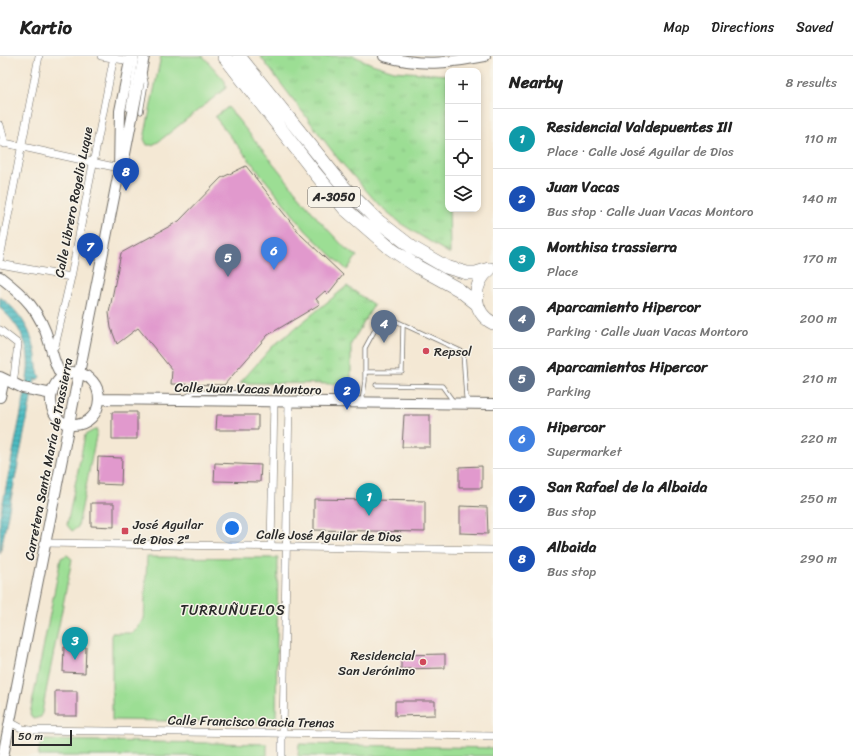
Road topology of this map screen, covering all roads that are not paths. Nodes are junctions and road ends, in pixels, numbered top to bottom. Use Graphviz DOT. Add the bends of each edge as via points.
graph roads {
  1 [pos="39,56"];
  2 [pos="101,56"];
  3 [pos="144,56"];
  4 [pos="216,56"];
  5 [pos="224,56"];
  6 [pos="239,56"];
  7 [pos="248,56"];
  8 [pos="384,56"];
  9 [pos="485,56"];
  10 [pos="114,57"];
  11 [pos="133,58"];
  12 [pos="142,67"];
  13 [pos="263,106"];
  14 [pos="128,109"];
  15 [pos="141,112"];
  16 [pos="289,118"];
  17 [pos="0,125"];
  18 [pos="3,143"];
  19 [pos="22,147"];
  20 [pos="93,162"];
  21 [pos="119,168"];
  22 [pos="0,258"];
  23 [pos="0,264"];
  24 [pos="491,268"];
  25 [pos="0,277"];
  26 [pos="71,278"];
  27 [pos="478,304"];
  28 [pos="493,323"];
  29 [pos="403,325"];
  30 [pos="0,330"];
  31 [pos="51,347"];
  32 [pos="79,372"];
  33 [pos="365,372"];
  34 [pos="62,376"];
  35 [pos="2,378"];
  36 [pos="13,385"];
  37 [pos="376,385"];
  38 [pos="263,393"];
  39 [pos="52,394"];
  40 [pos="0,397"];
  41 [pos="100,399"];
  42 [pos="181,399"];
  43 [pos="274,401"];
  44 [pos="289,402"];
  45 [pos="362,402"];
  46 [pos="455,404"];
  47 [pos="472,404"];
  48 [pos="493,404"];
  49 [pos="68,424"];
  50 [pos="45,543"];
  51 [pos="271,546"];
  52 [pos="286,546"];
  53 [pos="493,550"];
  54 [pos="10,722"];
  55 [pos="283,734"];
  56 [pos="493,736"];
  57 [pos="3,756"];
  58 [pos="282,756"];
  1 -- 19 [label="street"];
  2 -- 10 [label="street"];
  3 -- 12 [label="street"];
  4 -- 13 [label="highway"];
  5 -- 13 [label="highway, A-3050"];
  6 -- 16 [label="highway, A-3050"];
  7 -- 16 [label="highway"];
  8 -- 9 [label="street" via="407,63 447,63"];
  10 -- 11 [label="street"];
  10 -- 20 [label="street, Calle Librero Rogelio Luque"];
  11 -- 14 [label="lane"];
  11 -- 21 [label="street" via="120,111"];
  12 -- 15 [label="lane" via="146,83"];
  12 -- 21 [label="street" via="124,157"];
  13 -- 27 [label="highway, A-3050" via="331,193 362,226 402,257 458,289"];
  16 -- 24 [label="highway, A-3050" via="344,187 396,236 456,271 476,273"];
  17 -- 18 [label="street"];
  18 -- 19 [label="street"];
  19 -- 20 [label="street"];
  19 -- 22 [label="street"];
  20 -- 21 [label="street"];
  20 -- 26 [label="street, Calle Librero Rogelio Luque"];
  21 -- 32 [label="street, Carretera Santa María de Trassierra"];
  23 -- 26 [label="street"];
  24 -- 27 [label="highway, A-3050" via="483,275 477,289"];
  25 -- 31 [label="street" via="30,303"];
  26 -- 31 [label="street, Calle Librero Rogelio Luque" via="55,346"];
  27 -- 28 [label="highway, A-3050" via="482,314"];
  29 -- 33 [label="lane" via="383,315 365,348"];
  29 -- 33 [label="lane" via="402,372"];
  29 -- 47 [label="lane" via="463,352 466,397"];
  30 -- 36 [label="street" via="18,344"];
  31 -- 34 [label="street" via="56,367"];
  32 -- 34 [label="street"];
  32 -- 41 [label="street" via="97,386"];
  32 -- 49 [label="street, Carretera Santa María de Trassierra"];
  33 -- 45 [label="lane"];
  34 -- 39 [label="street"];
  35 -- 36 [label="street"];
  35 -- 40 [label="street"];
  36 -- 39 [label="street"];
  37 -- 46 [label="lane" via="442,386"];
  38 -- 42 [label="lane" via="195,392"];
  39 -- 49 [label="street" via="51,403 55,414"];
  41 -- 42 [label="street, Calle Juan Vacas Montoro"];
  41 -- 49 [label="street" via="97,410 89,419 78,424"];
  42 -- 43 [label="street, Calle Juan Vacas Montoro"];
  43 -- 44 [label="street, Calle Juan Vacas Montoro"];
  43 -- 51 [label="street"];
  44 -- 45 [label="street, Calle Juan Vacas Montoro"];
  44 -- 52 [label="street"];
  45 -- 46 [label="street, Calle Juan Vacas Montoro"];
  46 -- 47 [label="street, Calle Juan Vacas Montoro"];
  47 -- 48 [label="street, Calle Juan Vacas Montoro"];
  49 -- 50 [label="street, Carretera Santa María de Trassierra"];
  50 -- 51 [label="street, Calle José Aguilar de Dios"];
  50 -- 54 [label="street, Carretera Santa María de Trassierra"];
  51 -- 52 [label="street, Calle José Aguilar de Dios"];
  52 -- 53 [label="street, Calle José Aguilar de Dios"];
  52 -- 55 [label="street"];
  54 -- 55 [label="street, Calle Francisco Gracia Trenas" via="30,730"];
  54 -- 57 [label="street, Carretera Santa María de Trassierra"];
  55 -- 56 [label="street, Calle Francisco Gracia Trenas"];
  55 -- 58 [label="street"];
}
